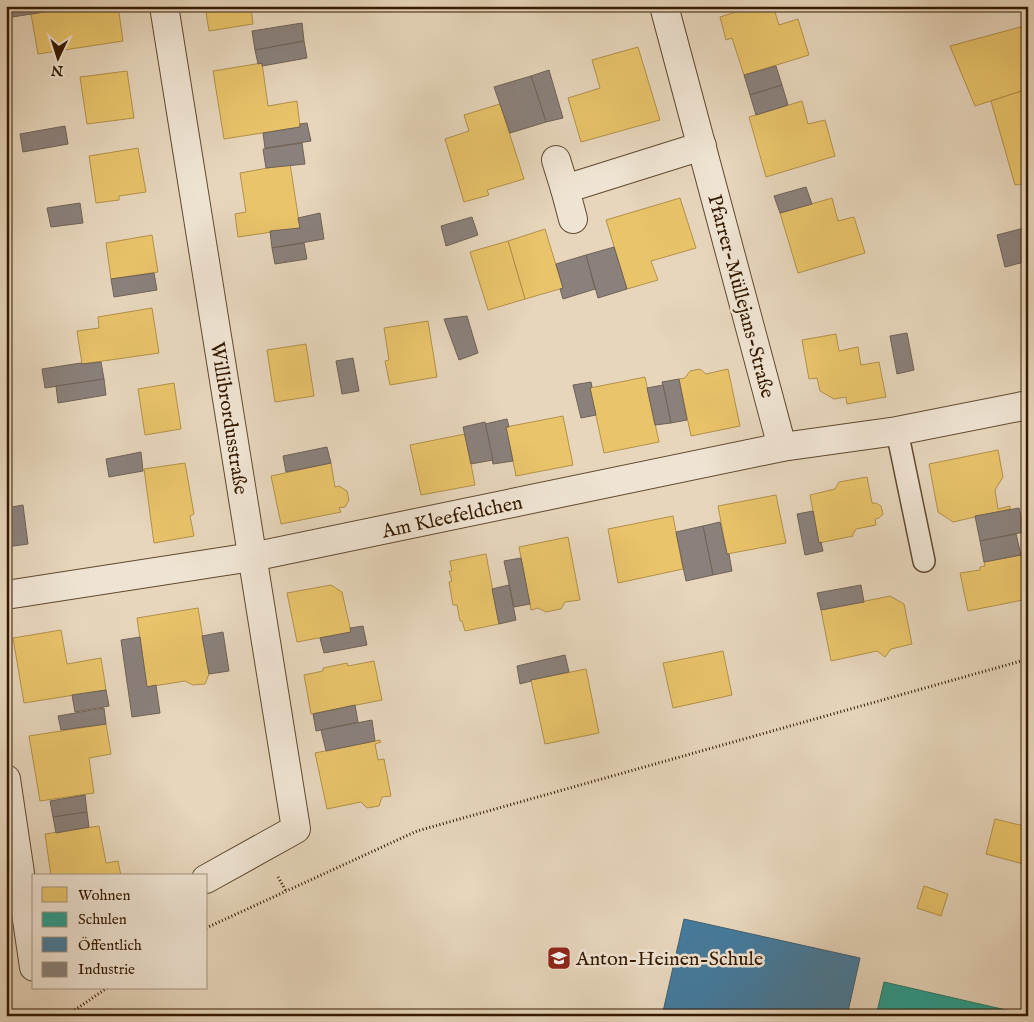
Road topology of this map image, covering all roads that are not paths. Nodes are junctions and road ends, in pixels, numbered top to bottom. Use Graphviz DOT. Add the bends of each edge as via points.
graph roads {
  1 [pos="164,6"];
  2 [pos="664,6"];
  3 [pos="702,146"];
  4 [pos="556,160"];
  5 [pos="565,189"];
  6 [pos="573,219"];
  7 [pos="1028,405"];
  8 [pos="897,431"];
  9 [pos="782,447"];
  10 [pos="252,557"];
  11 [pos="924,561"];
  12 [pos="6,596"];
  13 [pos="6,779"];
  14 [pos="208,878"];
  15 [pos="32,954"];
  1 -- 10 [label="street, Willibrordusstraße"];
  2 -- 3 [label="street, Pfarrer-Müllejans-Straße"];
  3 -- 5 [label="street"];
  3 -- 9 [label="street, Pfarrer-Müllejans-Straße"];
  4 -- 5 [label="street"];
  5 -- 6 [label="street"];
  7 -- 8 [label="street, Am Kleefeldchen"];
  8 -- 9 [label="street, Am Kleefeldchen"];
  8 -- 11 [label="lane"];
  9 -- 10 [label="street, Am Kleefeldchen"];
  10 -- 12 [label="street, Am Kleefeldchen"];
  10 -- 14 [label="street, Willibrordusstraße" via="296,829"];
  13 -- 15 [label="street"];
}
